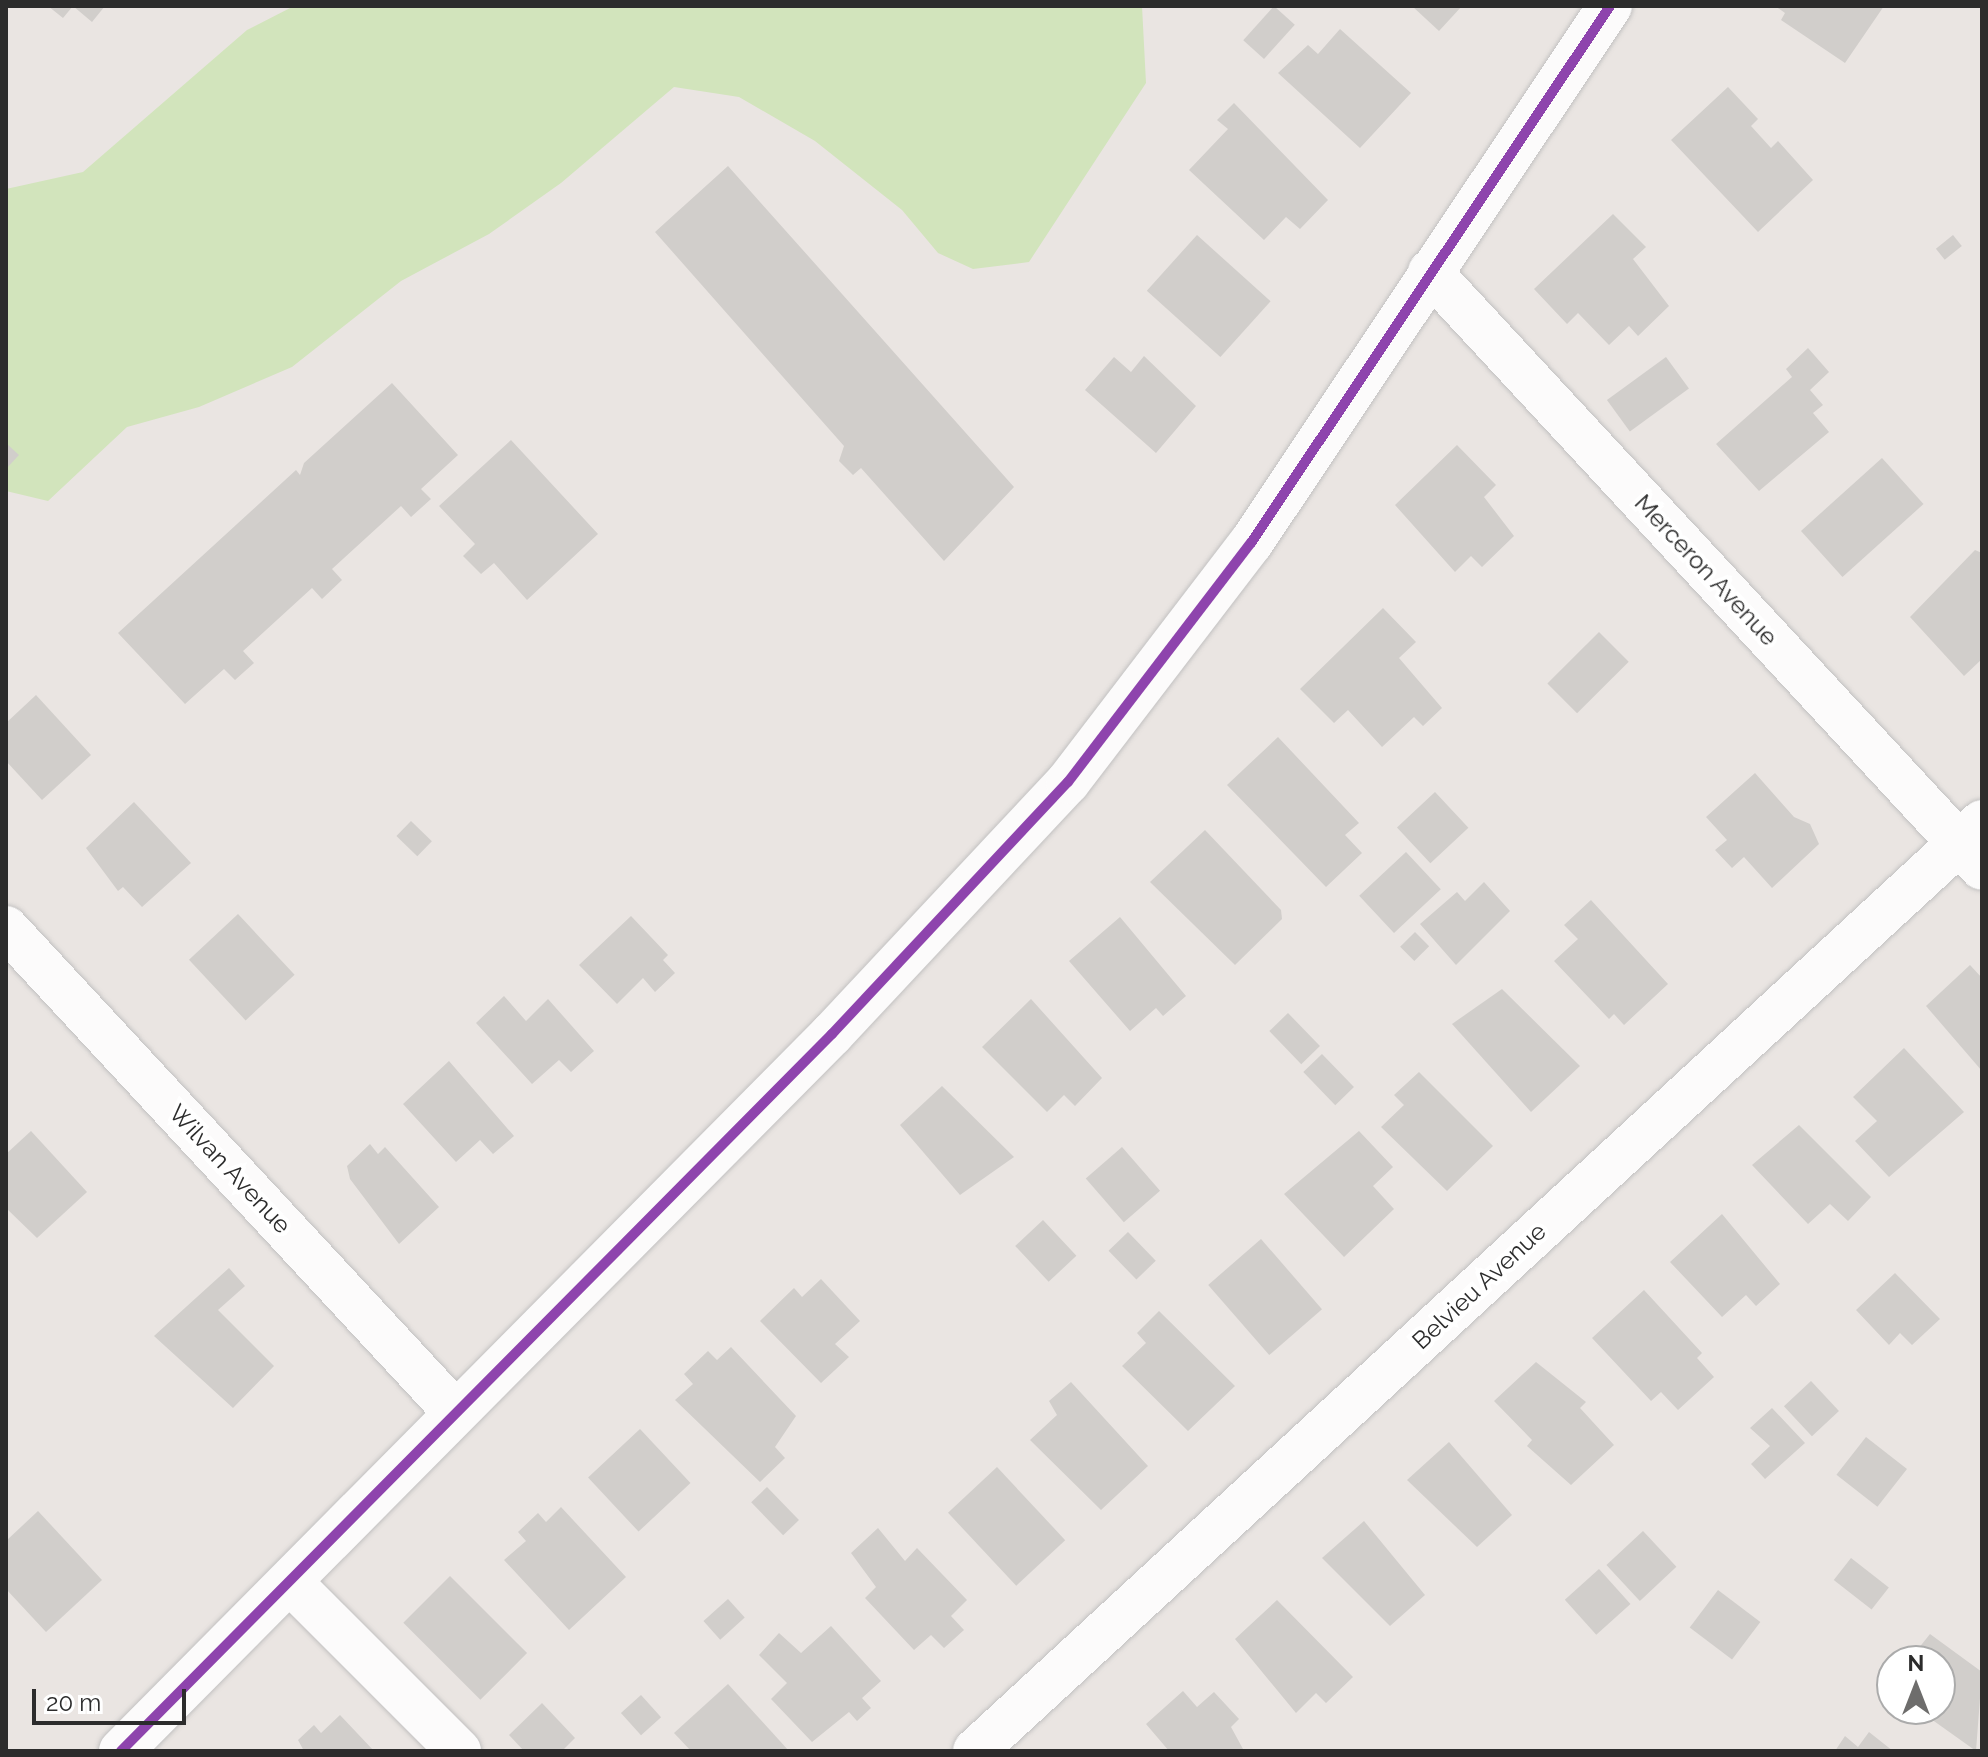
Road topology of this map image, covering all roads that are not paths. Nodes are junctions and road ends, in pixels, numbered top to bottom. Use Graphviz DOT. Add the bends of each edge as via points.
graph roads {
  1 [pos="1610,6"];
  2 [pos="1430,272"];
  3 [pos="1974,844"];
  4 [pos="6,928"];
  5 [pos="454,1411"];
  6 [pos="290,1582"];
  7 [pos="121,1751"];
  8 [pos="459,1751"];
  9 [pos="975,1751"];
  1 -- 2 [label="street"];
  2 -- 3 [label="street, Merceron Avenue"];
  2 -- 5 [label="street" via="1251,543 1068,782 832,1034"];
  3 -- 9 [label="street, Belvieu Avenue"];
  4 -- 5 [label="street, Wilvan Avenue"];
  5 -- 6 [label="street"];
  6 -- 7 [label="street"];
  6 -- 8 [label="street"];
}
